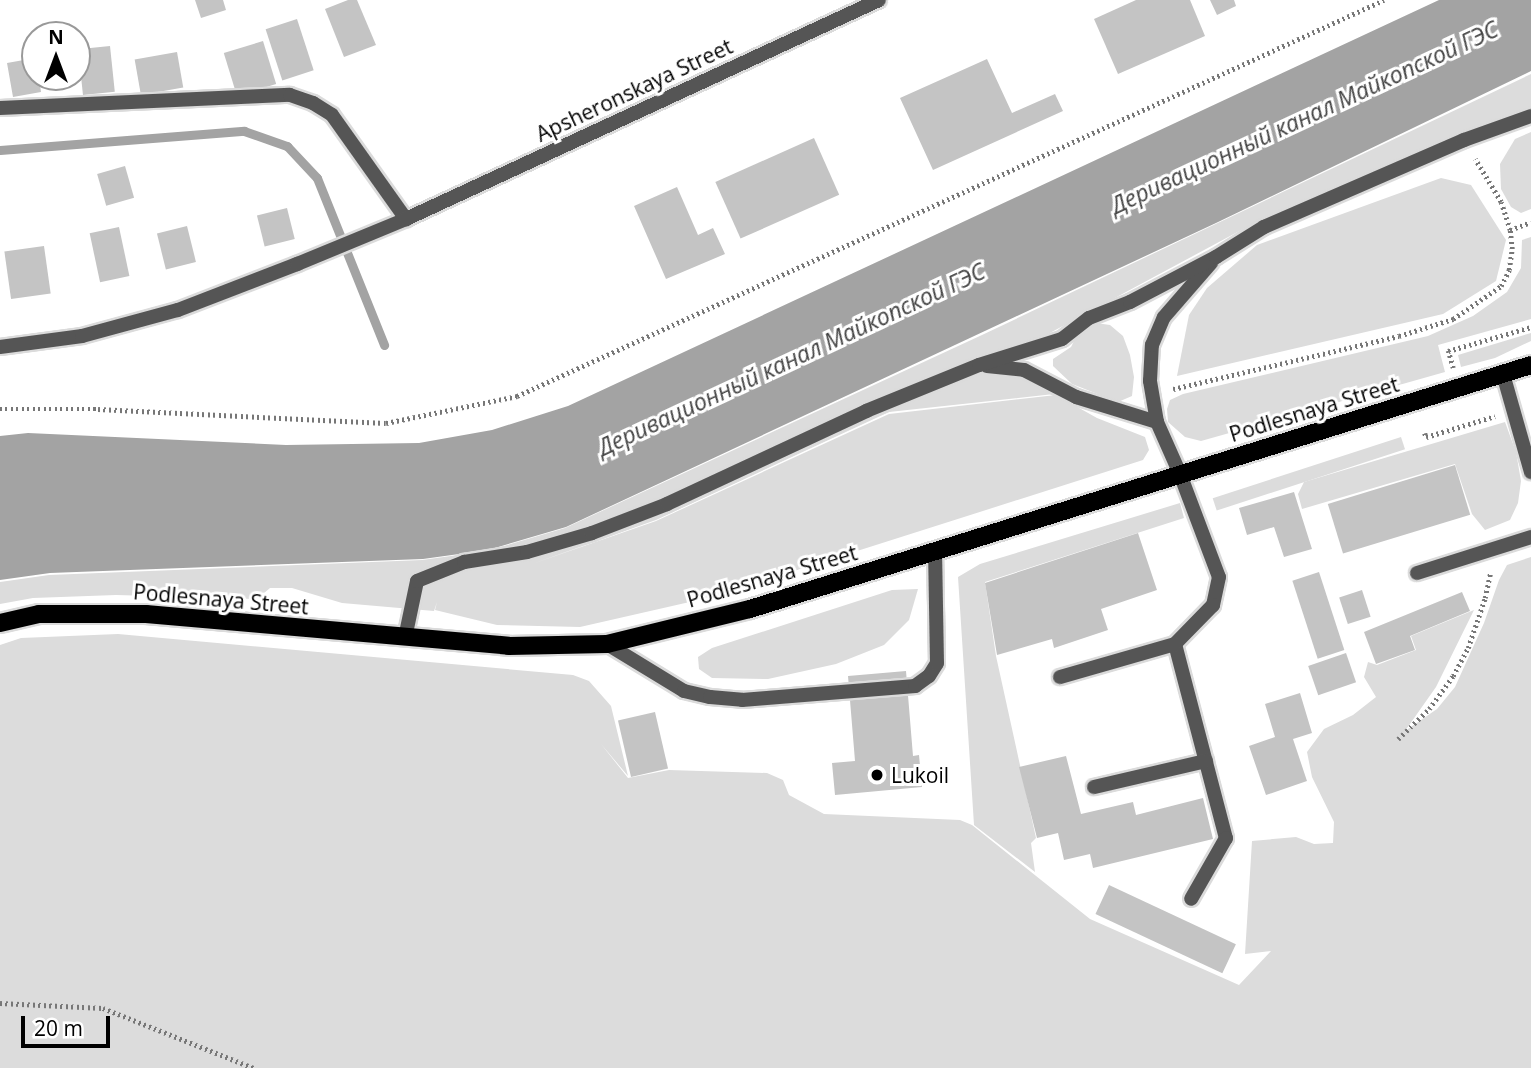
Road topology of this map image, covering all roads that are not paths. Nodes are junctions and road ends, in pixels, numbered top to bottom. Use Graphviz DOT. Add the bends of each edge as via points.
graph roads {
  1 [pos="879,0"];
  2 [pos="0,108"];
  3 [pos="1531,116"];
  4 [pos="406,219"];
  5 [pos="1216,257"];
  6 [pos="0,347"];
  7 [pos="979,365"];
  8 [pos="1531,365"];
  9 [pos="1503,374"];
  10 [pos="1157,422"];
  11 [pos="1531,472"];
  12 [pos="1180,474"];
  13 [pos="1531,537"];
  14 [pos="935,551"];
  15 [pos="1417,573"];
  16 [pos="0,623"];
  17 [pos="405,638"];
  18 [pos="607,644"];
  19 [pos="1175,644"];
  20 [pos="1060,677"];
  21 [pos="1206,761"];
  22 [pos="1094,787"];
  23 [pos="1191,899"];
  1 -- 4 [label="street, Apsheronskaya Street"];
  2 -- 4 [label="street" via="290,95 332,115"];
  3 -- 5 [label="street" via="1264,227"];
  4 -- 6 [label="street, Apsheronskaya Street" via="178,310 82,336"];
  5 -- 7 [label="street" via="1089,318 1062,339"];
  5 -- 10 [label="street" via="1164,317 1152,345"];
  7 -- 10 [label="street" via="1024,370 1076,397"];
  7 -- 17 [label="street" via="592,533 527,552 464,562 417,581"];
  8 -- 9 [label="main road, Podlesnaya Street"];
  9 -- 11 [label="street"];
  9 -- 12 [label="main road, Podlesnaya Street"];
  10 -- 12 [label="street"];
  12 -- 14 [label="main road, Podlesnaya Street"];
  12 -- 19 [label="street" via="1219,577 1213,605"];
  13 -- 15 [label="street"];
  14 -- 18 [label="main road, Podlesnaya Street" via="750,609"];
  14 -- 18 [label="street" via="937,663 915,686 742,700 710,697 684,691"];
  16 -- 17 [label="main road, Podlesnaya Street" via="39,614 146,614"];
  17 -- 18 [label="main road, Podlesnaya Street" via="509,646"];
  19 -- 20 [label="street"];
  19 -- 21 [label="street"];
  21 -- 22 [label="street"];
  21 -- 23 [label="street" via="1226,838"];
}
